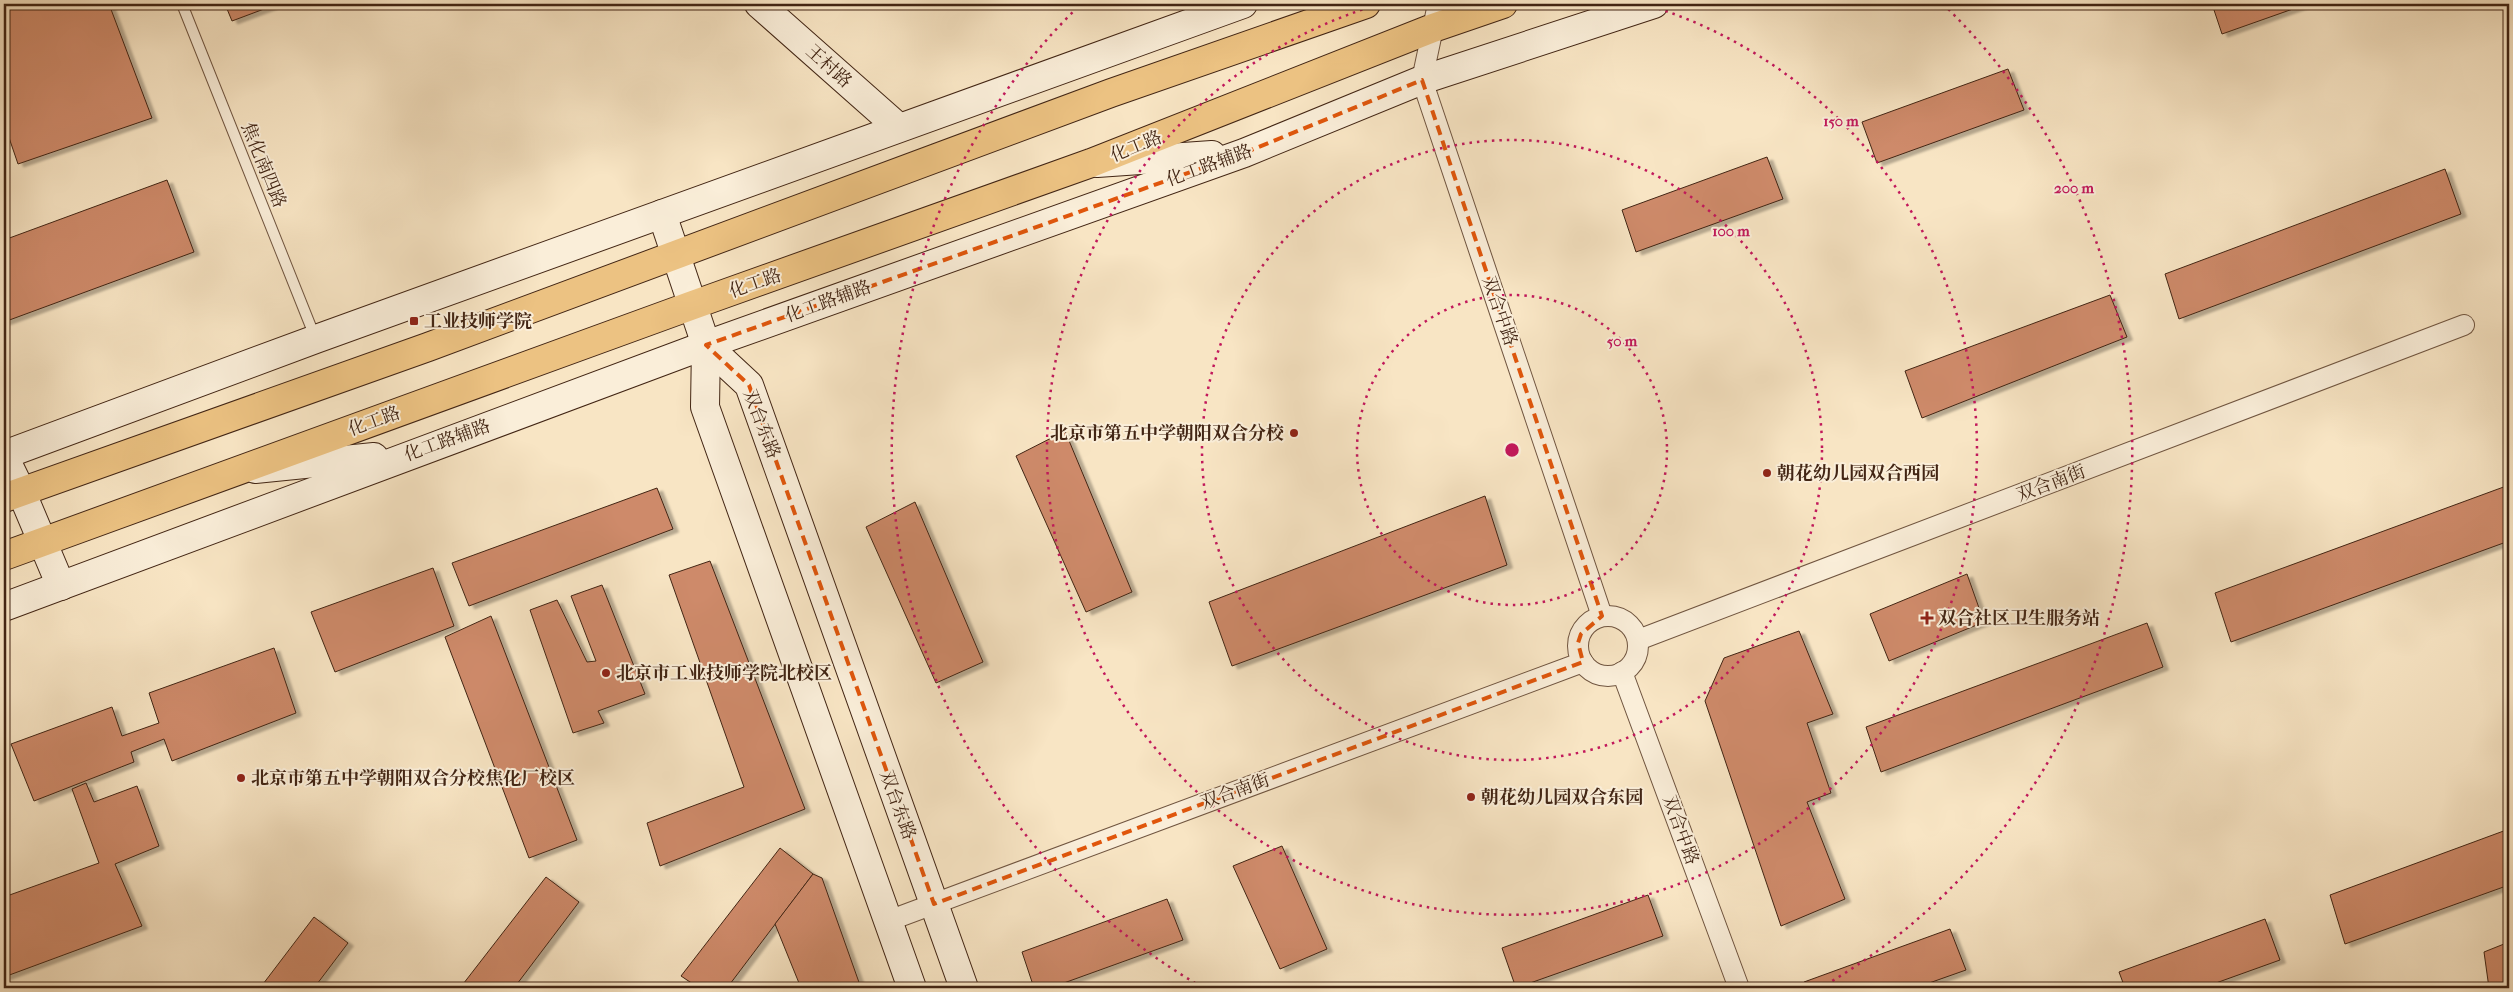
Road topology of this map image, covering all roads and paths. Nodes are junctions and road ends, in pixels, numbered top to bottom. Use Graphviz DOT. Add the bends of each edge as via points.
graph roads {
  1 [pos="182,4"];
  2 [pos="759,4"];
  3 [pos="1243,4"];
  4 [pos="1366,4"];
  5 [pos="1504,4"];
  6 [pos="1654,4"];
  7 [pos="1435,16"];
  8 [pos="1422,80"];
  9 [pos="898,127"];
  10 [pos="1244,153"];
  11 [pos="1091,164"];
  12 [pos="662,214"];
  13 [pos="676,254"];
  14 [pos="692,305"];
  15 [pos="2464,325"];
  16 [pos="316,339"];
  17 [pos="706,345"];
  18 [pos="414,452"];
  19 [pos="4,456"];
  20 [pos="237,472"];
  21 [pos="13,494"];
  22 [pos="44,542"];
  23 [pos="4,556"];
  24 [pos="61,586"];
  25 [pos="4,607"];
  26 [pos="1602,616"];
  27 [pos="1638,640"];
  28 [pos="1582,662"];
  29 [pos="1622,672"];
  30 [pos="934,904"];
  31 [pos="888,921"];
  32 [pos="912,988"];
  33 [pos="964,988"];
  34 [pos="1739,988"];
  1 -- 16 [label="lane, 焦化南四路"];
  2 -- 9 [label="street, 王村路"];
  3 -- 9 [label="street"];
  4 -- 13 [label="main road" via="1111,93"];
  5 -- 7 [label="main road, 化工路"];
  6 -- 8 [label="street, 化工路辅路"];
  7 -- 8 [label="street"];
  7 -- 11 [label="main road, 化工路"];
  8 -- 10 [label="street, 化工路辅路"];
  8 -- 26 [label="street, 双合中路"];
  9 -- 12 [label="street"];
  10 -- 11 [label="street"];
  10 -- 17 [label="street, 化工路辅路"];
  11 -- 14 [label="main road, 化工路"];
  12 -- 13 [label="street"];
  12 -- 16 [label="street"];
  13 -- 14 [label="street"];
  13 -- 21 [label="main road" via="428,347"];
  14 -- 17 [label="street"];
  14 -- 20 [label="main road, 化工路"];
  15 -- 27 [label="street, 双合南街"];
  16 -- 19 [label="street"];
  17 -- 18 [label="street, 化工路辅路"];
  17 -- 30 [label="street, 双台东路" via="749,385"];
  17 -- 31 [label="street" via="705,407"];
  18 -- 20 [label="street"];
  18 -- 24 [label="street, 化工路辅路"];
  19 -- 21 [label="street"];
  20 -- 22 [label="main road, 化工路"];
  21 -- 22 [label="street"];
  22 -- 23 [label="main road, 化工路"];
  22 -- 24 [label="street"];
  24 -- 25 [label="street, 化工路辅路"];
  26 -- 27 [label="street" via="1622,618"];
  26 -- 28 [label="street" via="1586,625 1581,634 1578,643"];
  27 -- 29 [label="street" via="1635,659"];
  28 -- 29 [label="street" via="1596,674 1605,676"];
  28 -- 30 [label="street, 双合南街"];
  29 -- 34 [label="street, 双合中路"];
  30 -- 31 [label="street, 双合南街"];
  30 -- 33 [label="street, 双台东路"];
  31 -- 32 [label="street"];
}
